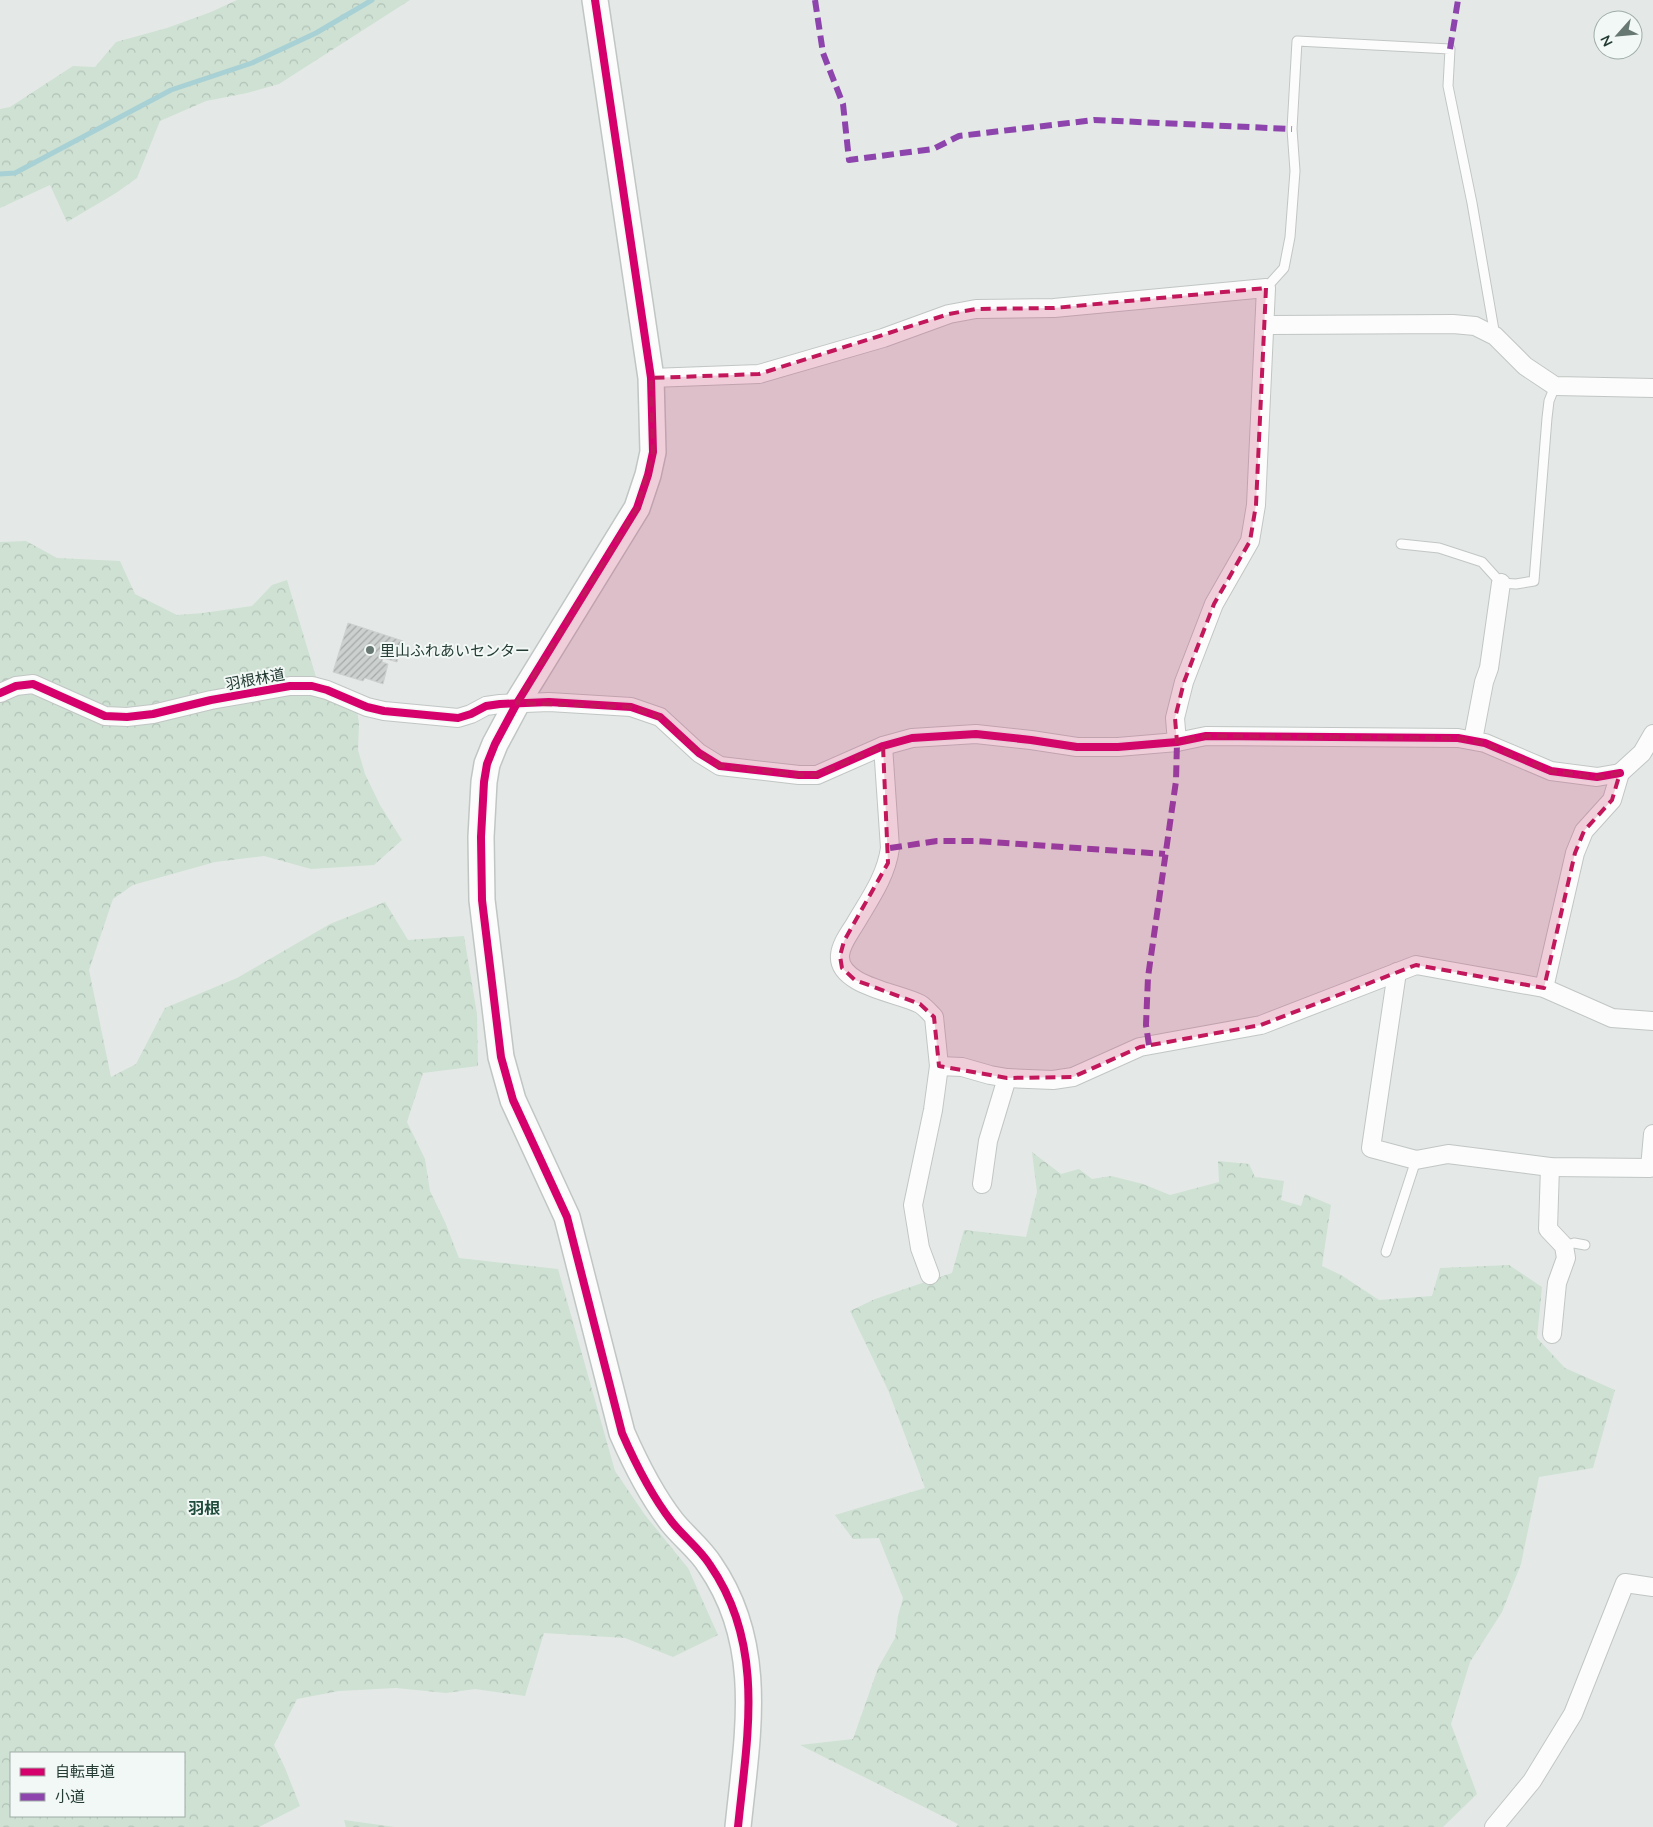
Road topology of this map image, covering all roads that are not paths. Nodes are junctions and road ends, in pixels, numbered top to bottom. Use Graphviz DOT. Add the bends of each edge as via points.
graph roads {
  1 [pos="596,0"];
  2 [pos="1266,288"];
  3 [pos="1266,325"];
  4 [pos="1495,336"];
  5 [pos="652,378"];
  6 [pos="1556,386"];
  7 [pos="1653,388"];
  8 [pos="1401,544"];
  9 [pos="1501,583"];
  10 [pos="0,693"];
  11 [pos="517,703"];
  12 [pos="1653,734"];
  13 [pos="1473,740"];
  14 [pos="1177,742"];
  15 [pos="883,746"];
  16 [pos="1620,773"];
  17 [pos="1397,972"];
  18 [pos="1544,988"];
  19 [pos="1653,1021"];
  20 [pos="939,1066"];
  21 [pos="1007,1078"];
  22 [pos="1653,1134"];
  23 [pos="1416,1160"];
  24 [pos="1550,1167"];
  25 [pos="982,1184"];
  26 [pos="1585,1245"];
  27 [pos="1564,1246"];
  28 [pos="1386,1252"];
  29 [pos="930,1276"];
  30 [pos="1552,1334"];
  31 [pos="1653,1587"];
  32 [pos="738,1827"];
  33 [pos="1494,1827"];
  1 -- 5 [label="street"];
  2 -- 3 [label="street"];
  2 -- 4 [label="lane" via="1284,268 1290,237 1297,41 1450,49 1448,86"];
  2 -- 5 [label="street" via="1064,307 976,309 949,314 883,338 759,374"];
  3 -- 4 [label="street" via="1453,324 1475,326"];
  3 -- 14 [label="street" via="1256,505 1250,541 1214,604 1184,682 1175,718"];
  4 -- 6 [label="street" via="1525,366"];
  5 -- 11 [label="street" via="653,452 637,508"];
  6 -- 7 [label="street"];
  6 -- 9 [label="lane" via="1549,401 1547,418 1534,581"];
  8 -- 9 [label="lane" via="1439,548 1482,562"];
  9 -- 13 [label="street"];
  10 -- 11 [label="street, 羽根林道" via="16,686 33,684 106,716 127,717 290,686 320,688 384,711 458,718 486,706"];
  11 -- 15 [label="street, 羽根林道" via="631,707 660,717 699,753 720,766 779,773 817,775"];
  11 -- 32 [label="street" via="487,764 481,837 482,900 501,1057 513,1100 567,1217 622,1433 652,1493 673,1523 710,1564 739,1626 747,1659 750,1695"];
  12 -- 16 [label="street" via="1642,753"];
  13 -- 14 [label="street, 羽根林道" via="1214,736"];
  13 -- 16 [label="street, 羽根林道" via="1552,771 1597,776"];
  14 -- 15 [label="street, 羽根林道" via="1077,747 976,734 912,738"];
  15 -- 20 [label="street" via="890,848 888,863 844,941 840,956 842,968 854,980 920,1004 934,1017"];
  16 -- 18 [label="street" via="1612,800 1584,831 1575,853"];
  17 -- 18 [label="street" via="1416,965"];
  17 -- 21 [label="street" via="1261,1025 1140,1047 1073,1077 1053,1080"];
  17 -- 23 [label="street" via="1372,1148"];
  18 -- 19 [label="street" via="1612,1018"];
  20 -- 21 [label="street" via="962,1067"];
  20 -- 29 [label="street" via="913,1205 920,1248"];
  21 -- 25 [label="street" via="988,1141"];
  22 -- 24 [label="street" via="1650,1168"];
  23 -- 24 [label="street" via="1448,1154"];
  23 -- 28 [label="lane"];
  24 -- 27 [label="street" via="1548,1230"];
  26 -- 27 [label="lane" via="1574,1243"];
  27 -- 30 [label="street" via="1566,1258 1557,1283"];
  31 -- 33 [label="street" via="1625,1583 1572,1714 1532,1781"];
}
